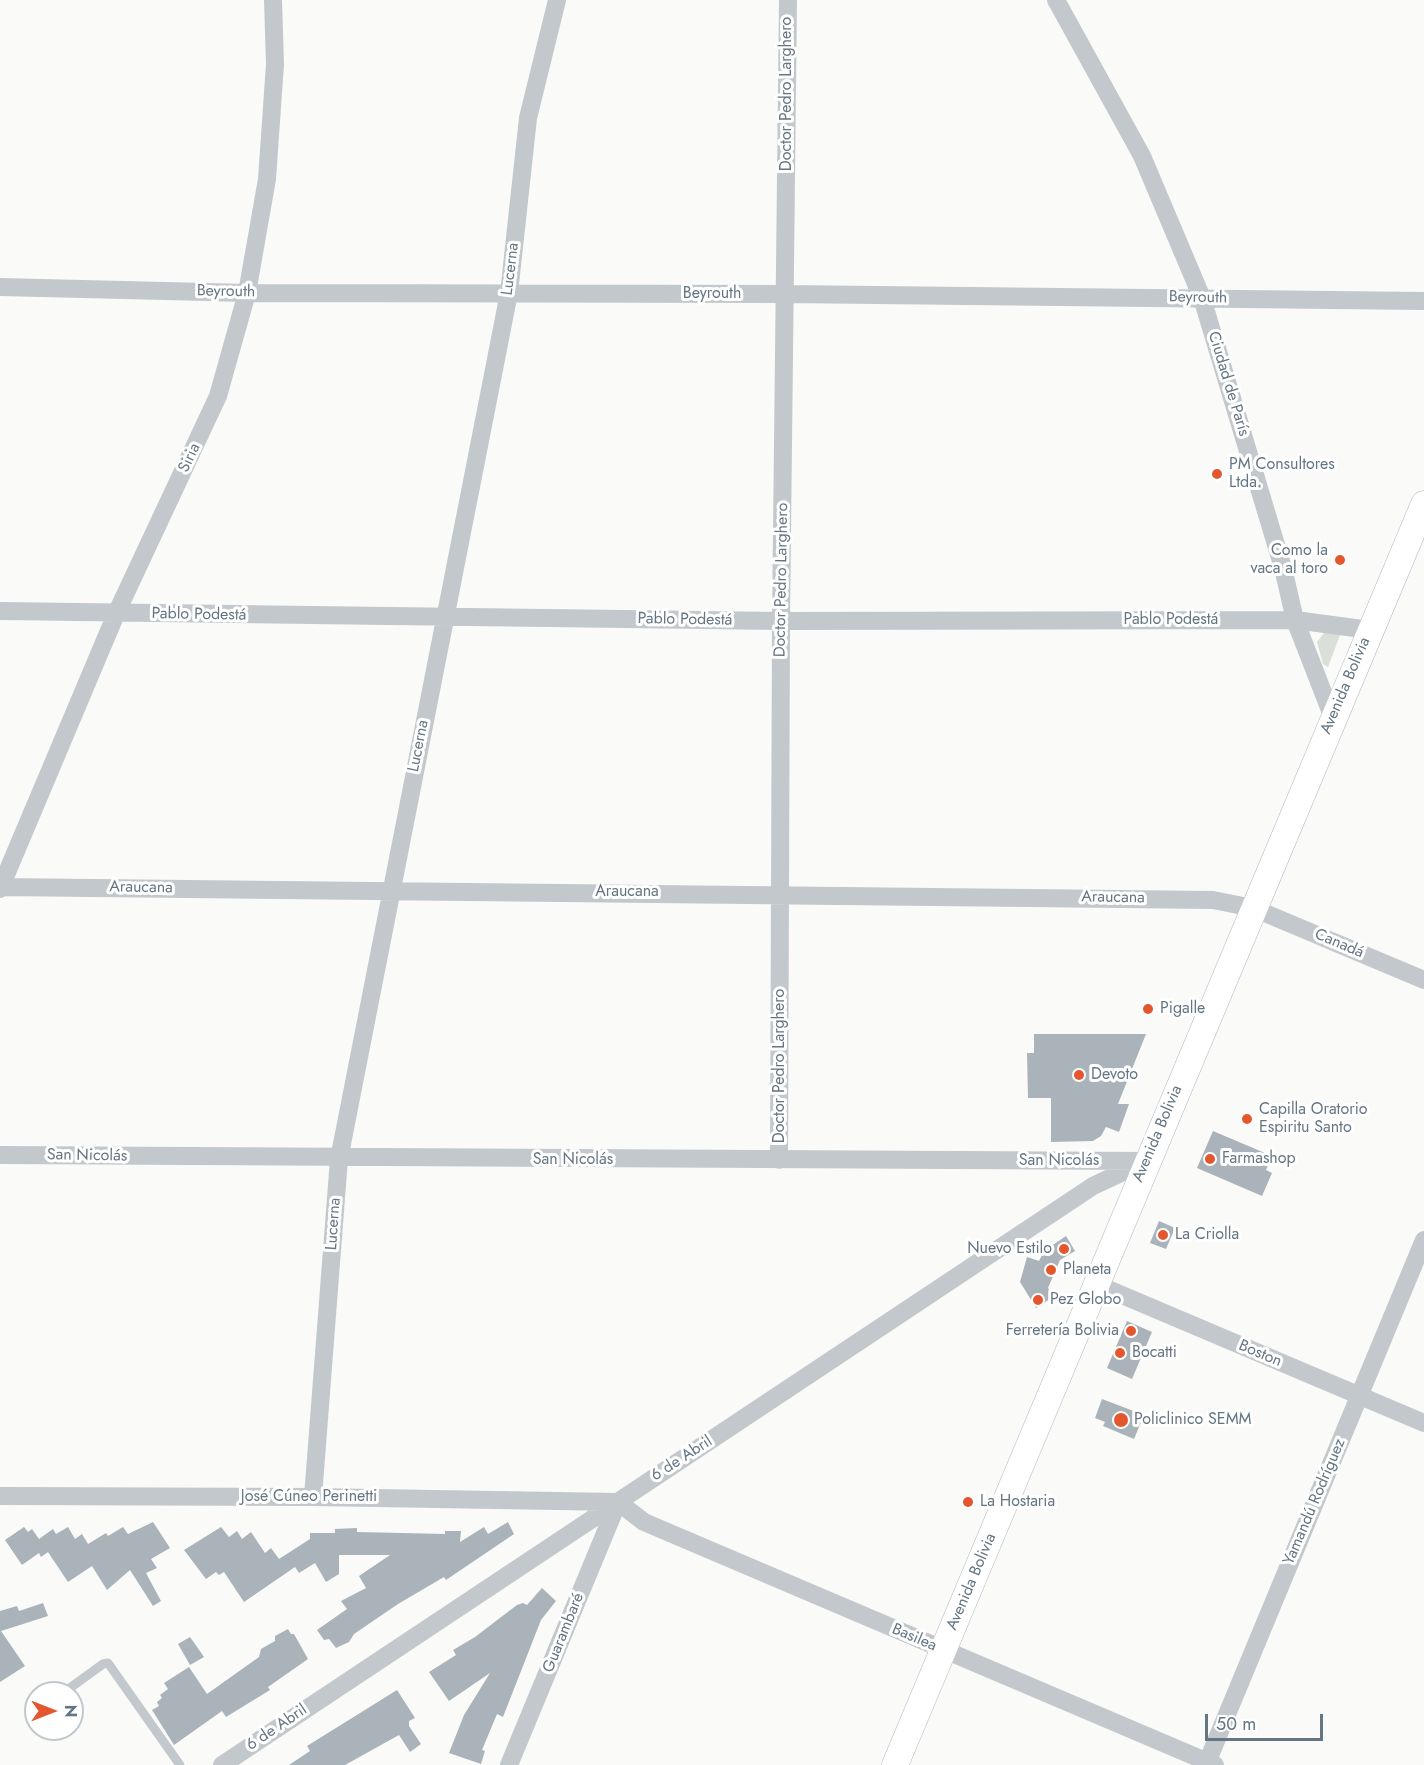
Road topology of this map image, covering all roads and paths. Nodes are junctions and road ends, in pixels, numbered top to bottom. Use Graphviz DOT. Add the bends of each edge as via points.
graph roads {
  1 [pos="273,0"];
  2 [pos="557,0"];
  3 [pos="788,0"];
  4 [pos="1056,0"];
  5 [pos="0,287"];
  6 [pos="248,293"];
  7 [pos="509,293"];
  8 [pos="786,294"];
  9 [pos="1202,298"];
  10 [pos="1424,301"];
  11 [pos="1424,504"];
  12 [pos="0,611"];
  13 [pos="116,614"];
  14 [pos="445,617"];
  15 [pos="1295,620"];
  16 [pos="781,621"];
  17 [pos="1370,630"];
  18 [pos="1333,718"];
  19 [pos="0,887"];
  20 [pos="391,890"];
  21 [pos="780,893"];
  22 [pos="1253,908"];
  23 [pos="1424,980"];
  24 [pos="0,1155"];
  25 [pos="339,1159"];
  26 [pos="779,1160"];
  27 [pos="1146,1161"];
  28 [pos="1424,1240"];
  29 [pos="1096,1284"];
  30 [pos="1359,1396"];
  31 [pos="1424,1423"];
  32 [pos="0,1496"];
  33 [pos="313,1497"];
  34 [pos="618,1502"];
  35 [pos="943,1650"];
  36 [pos="80,1681"];
  37 [pos="1210,1764"];
  38 [pos="180,1765"];
  39 [pos="222,1765"];
  40 [pos="509,1765"];
  41 [pos="895,1765"];
  1 -- 6 [label="street, Siria" via="275,64 267,179"];
  2 -- 7 [label="street, Lucerna" via="528,118"];
  3 -- 8 [label="street, Doctor Pedro Larghero"];
  4 -- 9 [label="street, Ciudad de París" via="1142,156"];
  5 -- 6 [label="street, Beyrouth"];
  6 -- 7 [label="street, Beyrouth"];
  6 -- 13 [label="street, Siria" via="218,396"];
  7 -- 8 [label="street, Beyrouth"];
  7 -- 14 [label="street, Lucerna"];
  8 -- 9 [label="street, Beyrouth"];
  8 -- 16 [label="street, Doctor Pedro Larghero"];
  9 -- 10 [label="street, Beyrouth"];
  9 -- 15 [label="street, Ciudad de París"];
  11 -- 17 [label="street, Avenida Bolivia"];
  12 -- 13 [label="street, Pablo Podestá"];
  13 -- 14 [label="street, Pablo Podestá"];
  13 -- 19 [label="street, Siria"];
  14 -- 16 [label="street, Pablo Podestá"];
  14 -- 20 [label="street, Lucerna"];
  15 -- 16 [label="street, Pablo Podestá"];
  15 -- 17 [label="street, Pablo Podestá"];
  15 -- 18 [label="street, Ciudad de París"];
  16 -- 21 [label="street, Doctor Pedro Larghero"];
  17 -- 18 [label="street, Avenida Bolivia"];
  18 -- 22 [label="street, Avenida Bolivia"];
  19 -- 20 [label="street, Araucana"];
  20 -- 21 [label="street, Araucana"];
  20 -- 25 [label="street, Lucerna"];
  21 -- 22 [label="street, Araucana" via="1213,900"];
  21 -- 26 [label="street, Doctor Pedro Larghero"];
  22 -- 23 [label="street, Canadá"];
  22 -- 27 [label="street, Avenida Bolivia"];
  24 -- 25 [label="street, San Nicolás"];
  25 -- 26 [label="street, San Nicolás"];
  25 -- 33 [label="street, Lucerna"];
  26 -- 27 [label="street, San Nicolás"];
  27 -- 29 [label="street, Avenida Bolivia"];
  27 -- 34 [label="street, 6 de Abril" via="1093,1186"];
  28 -- 30 [label="street, Yamandú Rodríguez"];
  29 -- 30 [label="street, Boston"];
  29 -- 35 [label="street, Avenida Bolivia"];
  30 -- 31 [label="street, Boston"];
  30 -- 37 [label="street, Yamandú Rodríguez"];
  32 -- 33 [label="street, José Cúneo Perinetti"];
  33 -- 34 [label="street, José Cúneo Perinetti"];
  34 -- 35 [label="street, Basilea" via="644,1522"];
  34 -- 39 [label="street, 6 de Abril"];
  34 -- 40 [label="street, Guarambaré"];
  35 -- 37 [label="street, Basilea"];
  35 -- 41 [label="street, Avenida Bolivia"];
  36 -- 38 [label="lane" via="108,1663"];
}
